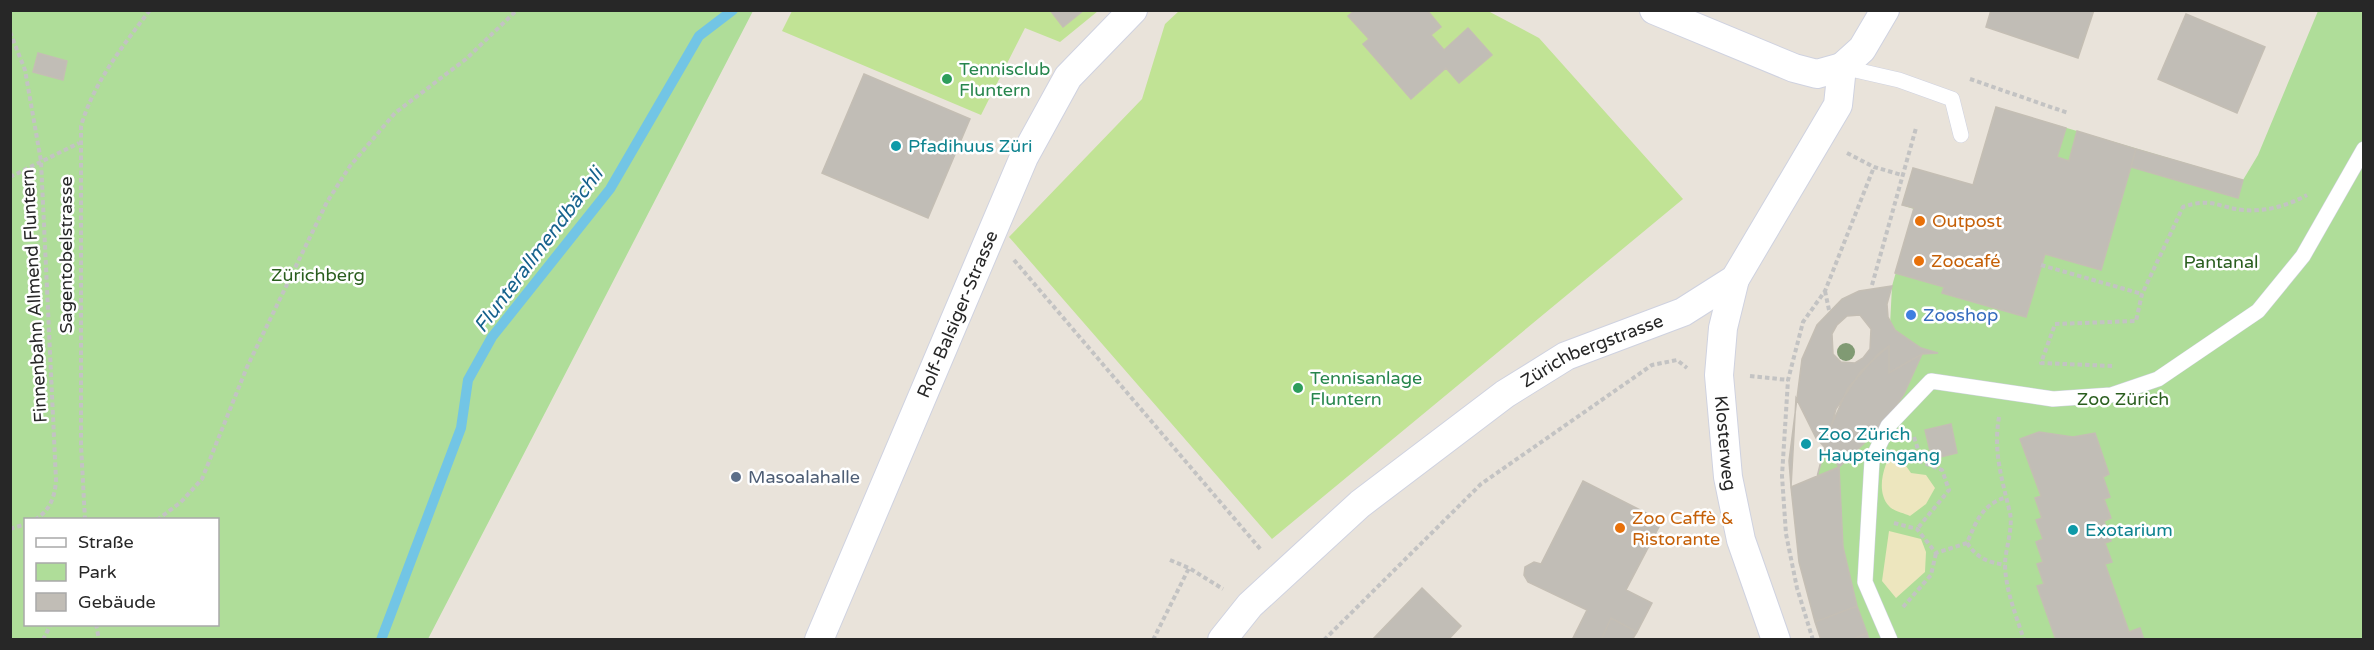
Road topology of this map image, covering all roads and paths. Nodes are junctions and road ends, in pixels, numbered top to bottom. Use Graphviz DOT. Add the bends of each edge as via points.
graph roads {
  1 [pos="150,10"];
  2 [pos="517,10"];
  3 [pos="1133,10"];
  4 [pos="1654,10"];
  5 [pos="1885,10"];
  6 [pos="10,32"];
  7 [pos="1842,67"];
  8 [pos="1967,78"];
  9 [pos="2068,113"];
  10 [pos="1916,128"];
  11 [pos="1961,135"];
  12 [pos="79,143"];
  13 [pos="2364,149"];
  14 [pos="41,161"];
  15 [pos="1902,175"];
  16 [pos="10,177"];
  17 [pos="2297,201"];
  18 [pos="988,238"];
  19 [pos="2042,265"];
  20 [pos="1735,279"];
  21 [pos="1872,285"];
  22 [pos="1825,291"];
  23 [pos="2142,294"];
  24 [pos="1829,310"];
  25 [pos="1695,374"];
  26 [pos="1748,376"];
  27 [pos="2158,379"];
  28 [pos="1788,380"];
  29 [pos="2003,391"];
  30 [pos="1900,414"];
  31 [pos="2004,498"];
  32 [pos="35,518"];
  33 [pos="85,518"];
  34 [pos="158,518"];
  35 [pos="1870,518"];
  36 [pos="1917,529"];
  37 [pos="1967,543"];
  38 [pos="1936,552"];
  39 [pos="1170,560"];
  40 [pos="2005,565"];
  41 [pos="1189,568"];
  42 [pos="1282,574"];
  43 [pos="1880,617"];
  44 [pos="1238,627"];
  45 [pos="819,639"];
  46 [pos="1153,639"];
  47 [pos="1324,639"];
  48 [pos="1776,639"];
  49 [pos="1813,639"];
  50 [pos="1890,639"];
  51 [pos="2024,639"];
  1 -- 12 [label="path, Sagentobelstrasse" via="93,91"];
  2 -- 34 [label="path" via="474,52 395,113 350,166 327,202 247,367 202,479 182,502"];
  3 -- 18 [label="street, Rolf-Balsiger-Strasse" via="1068,77 1024,157"];
  4 -- 7 [label="street" via="1794,68 1817,74"];
  5 -- 7 [label="street" via="1862,50"];
  6 -- 14 [label="path, Finnenbahn Allmend Fluntern" via="25,69"];
  7 -- 11 [label="lane" via="1899,80 1952,99"];
  7 -- 20 [label="street, Zürichbergstrasse" via="1838,105"];
  8 -- 9 [label="path"];
  10 -- 15 [label="path"];
  12 -- 14 [label="path"];
  12 -- 33 [label="path, Sagentobelstrasse"];
  13 -- 27 [label="lane" via="2303,256 2258,311"];
  14 -- 16 [label="path"];
  14 -- 32 [label="path, Finnenbahn Allmend Fluntern" via="56,480 49,508"];
  15 -- 21 [label="path"];
  15 -- 22 [label="path" via="1874,166"];
  17 -- 23 [label="path" via="2263,209 2243,210 2201,201 2183,207"];
  18 -- 42 [label="path" via="1003,246"];
  18 -- 45 [label="street, Rolf-Balsiger-Strasse"];
  19 -- 23 [label="path"];
  20 -- 42 [label="street, Zürichbergstrasse" via="1683,312 1566,356 1505,394 1360,504"];
  20 -- 48 [label="street, Klosterweg" via="1723,328 1719,375 1728,477 1741,540"];
  22 -- 24 [label="path"];
  22 -- 28 [label="path" via="1803,322"];
  23 -- 27 [label="path" via="2136,321 2055,324 2041,363 2131,367"];
  25 -- 47 [label="path" via="1677,360 1652,365 1482,484"];
  26 -- 28 [label="path"];
  27 -- 29 [label="lane" via="2099,396 2053,399"];
  28 -- 49 [label="path" via="1782,476 1786,534"];
  29 -- 30 [label="lane" via="1931,381"];
  29 -- 31 [label="path" via="1995,436"];
  30 -- 35 [label="lane" via="1888,426 1872,460"];
  30 -- 36 [label="path" via="1909,423 1922,462 1942,470 1949,490"];
  31 -- 37 [label="path" via="1991,502 1977,519"];
  31 -- 40 [label="path" via="2010,514"];
  35 -- 36 [label="path"];
  35 -- 43 [label="lane" via="1865,582"];
  36 -- 38 [label="path"];
  37 -- 38 [label="path"];
  37 -- 40 [label="path" via="1986,561"];
  38 -- 43 [label="path" via="1931,575 1901,609"];
  39 -- 41 [label="path"];
  40 -- 51 [label="path" via="2010,597"];
  41 -- 44 [label="path"];
  41 -- 46 [label="path"];
  42 -- 44 [label="street, Zürichbergstrasse"];
  43 -- 50 [label="lane"];
}
